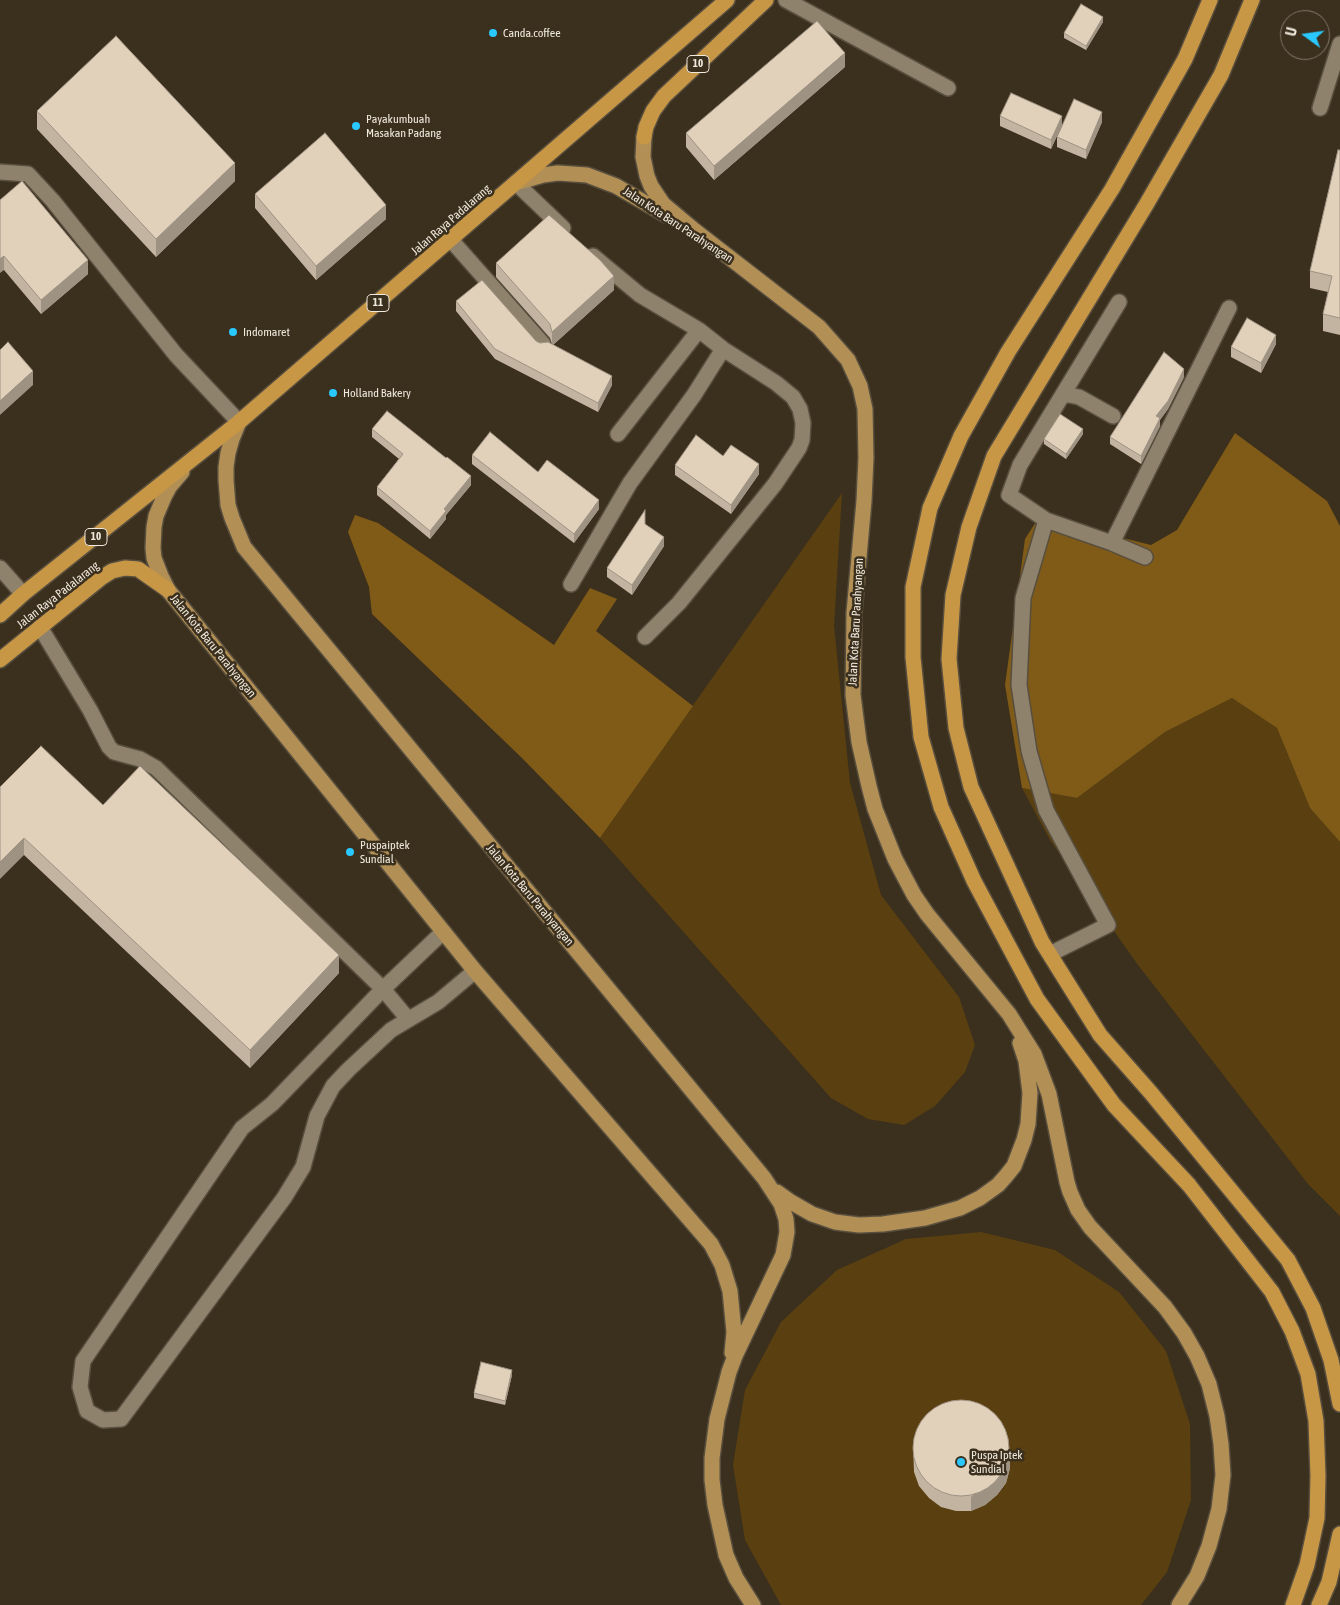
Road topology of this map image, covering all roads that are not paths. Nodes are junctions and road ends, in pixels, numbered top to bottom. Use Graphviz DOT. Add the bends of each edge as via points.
graph roads {
  1 [pos="727,0"];
  2 [pos="766,0"];
  3 [pos="786,0"];
  4 [pos="1210,0"];
  5 [pos="1252,0"];
  6 [pos="1340,44"];
  7 [pos="948,88"];
  8 [pos="1320,108"];
  9 [pos="644,137"];
  10 [pos="0,172"];
  11 [pos="516,183"];
  12 [pos="451,240"];
  13 [pos="750,273"];
  14 [pos="1119,302"];
  15 [pos="1229,308"];
  16 [pos="699,330"];
  17 [pos="543,344"];
  18 [pos="723,348"];
  19 [pos="1063,394"];
  20 [pos="1113,416"];
  21 [pos="239,422"];
  22 [pos="618,434"];
  23 [pos="194,460"];
  24 [pos="1046,520"];
  25 [pos="1112,543"];
  26 [pos="1145,557"];
  27 [pos="0,568"];
  28 [pos="571,584"];
  29 [pos="168,590"];
  30 [pos="22,594"];
  31 [pos="0,615"];
  32 [pos="40,627"];
  33 [pos="645,637"];
  34 [pos="0,660"];
  35 [pos="443,932"];
  36 [pos="1050,954"];
  37 [pos="475,971"];
  38 [pos="986,984"];
  39 [pos="383,989"];
  40 [pos="408,1019"];
  41 [pos="764,1178"];
  42 [pos="729,1372"];
  43 [pos="1340,1404"];
  44 [pos="1340,1534"];
  45 [pos="753,1605"];
  46 [pos="1179,1605"];
  47 [pos="1293,1605"];
  48 [pos="1319,1605"];
  1 -- 11 [label="highway, Jalan Raya Padalarang / 11"];
  2 -- 9 [label="highway, 10" via="664,96 653,111"];
  3 -- 7 [label="street"];
  4 -- 47 [label="highway" via="1185,59 1112,189 1008,352 961,436 930,508 913,587 913,657 921,736 941,807 974,881 1037,999 1114,1105 1189,1185 1272,1292 1292,1331 1308,1374 1316,1420 1318,1476 1317,1518 1307,1565"];
  5 -- 36 [label="highway" via="1220,75 1146,205 994,456 969,527 953,594 949,658 956,728 971,787"];
  6 -- 8 [label="street"];
  9 -- 13 [label="main road, Jalan Kota Baru Parahyangan" via="644,166 656,194 682,221"];
  10 -- 21 [label="street" via="28,174 54,201 176,355"];
  11 -- 12 [label="highway, Jalan Raya Padalarang / 11"];
  11 -- 13 [label="main road, Jalan Kota Baru Parahyangan" via="558,173 602,179 648,203"];
  11 -- 16 [label="street" via="640,296"];
  12 -- 17 [label="street"];
  12 -- 21 [label="highway, Jalan Raya Padalarang / 11"];
  13 -- 38 [label="main road, Jalan Kota Baru Parahyangan" via="830,338 848,360 864,398 865,480 853,640 853,695 859,742 875,809 903,877 927,914"];
  14 -- 19 [label="street"];
  15 -- 25 [label="street"];
  16 -- 18 [label="street"];
  16 -- 22 [label="street"];
  18 -- 28 [label="street" via="630,483"];
  18 -- 33 [label="street" via="793,397 803,423 802,440 775,484 730,542 679,603"];
  19 -- 20 [label="street" via="1080,397"];
  19 -- 24 [label="street" via="1020,465 1009,495"];
  21 -- 23 [label="highway, Jalan Raya Padalarang / 11"];
  21 -- 41 [label="main road, Jalan Kota Baru Parahyangan" via="228,453 226,480 228,505 244,547"];
  23 -- 29 [label="main road, Jalan Raya Padalarang" via="170,486 155,522 154,558"];
  23 -- 30 [label="highway, Jalan Raya Padalarang / 10"];
  24 -- 25 [label="street"];
  24 -- 36 [label="street" via="1023,598 1019,685 1028,742 1046,810 1108,926"];
  25 -- 26 [label="street"];
  27 -- 30 [label="street"];
  29 -- 32 [label="highway, Jalan Raya Padalarang" via="138,569 112,571"];
  29 -- 35 [label="main road, Jalan Kota Baru Parahyangan"];
  30 -- 31 [label="highway, Jalan Raya Padalarang / 10"];
  32 -- 34 [label="highway, Jalan Raya Padalarang"];
  32 -- 39 [label="street" via="109,747 114,752 140,759 156,768"];
  35 -- 37 [label="main road, Jalan Kota Baru Parahyangan"];
  35 -- 39 [label="street"];
  36 -- 43 [label="highway" via="1100,1035 1288,1260 1313,1308 1331,1360"];
  37 -- 40 [label="street" via="438,1002"];
  37 -- 42 [label="main road, Jalan Kota Baru Parahyangan" via="718,1255 731,1298 734,1332"];
  38 -- 41 [label="main road" via="1016,1034 1026,1061 1030,1092 1028,1124 1020,1153 1014,1166 994,1189 970,1204 948,1212 871,1226 835,1222 812,1214 791,1202"];
  38 -- 46 [label="main road" via="1022,1032 1040,1067 1050,1094 1067,1182 1074,1201 1090,1227 1166,1308 1184,1333 1209,1384 1217,1416 1223,1475 1219,1509 1197,1576"];
  39 -- 40 [label="street"];
  39 -- 40 [label="street" via="272,1104 242,1128 83,1361 80,1387 88,1411 103,1420 122,1419 284,1198 303,1167 317,1116 334,1086 384,1035"];
  41 -- 42 [label="main road, Jalan Kota Baru Parahyangan" via="783,1209 787,1232 785,1248"];
  42 -- 45 [label="main road, Jalan Kota Baru Parahyangan" via="714,1437 712,1480 726,1555"];
  44 -- 48 [label="highway" via="1329,1582"];
}
